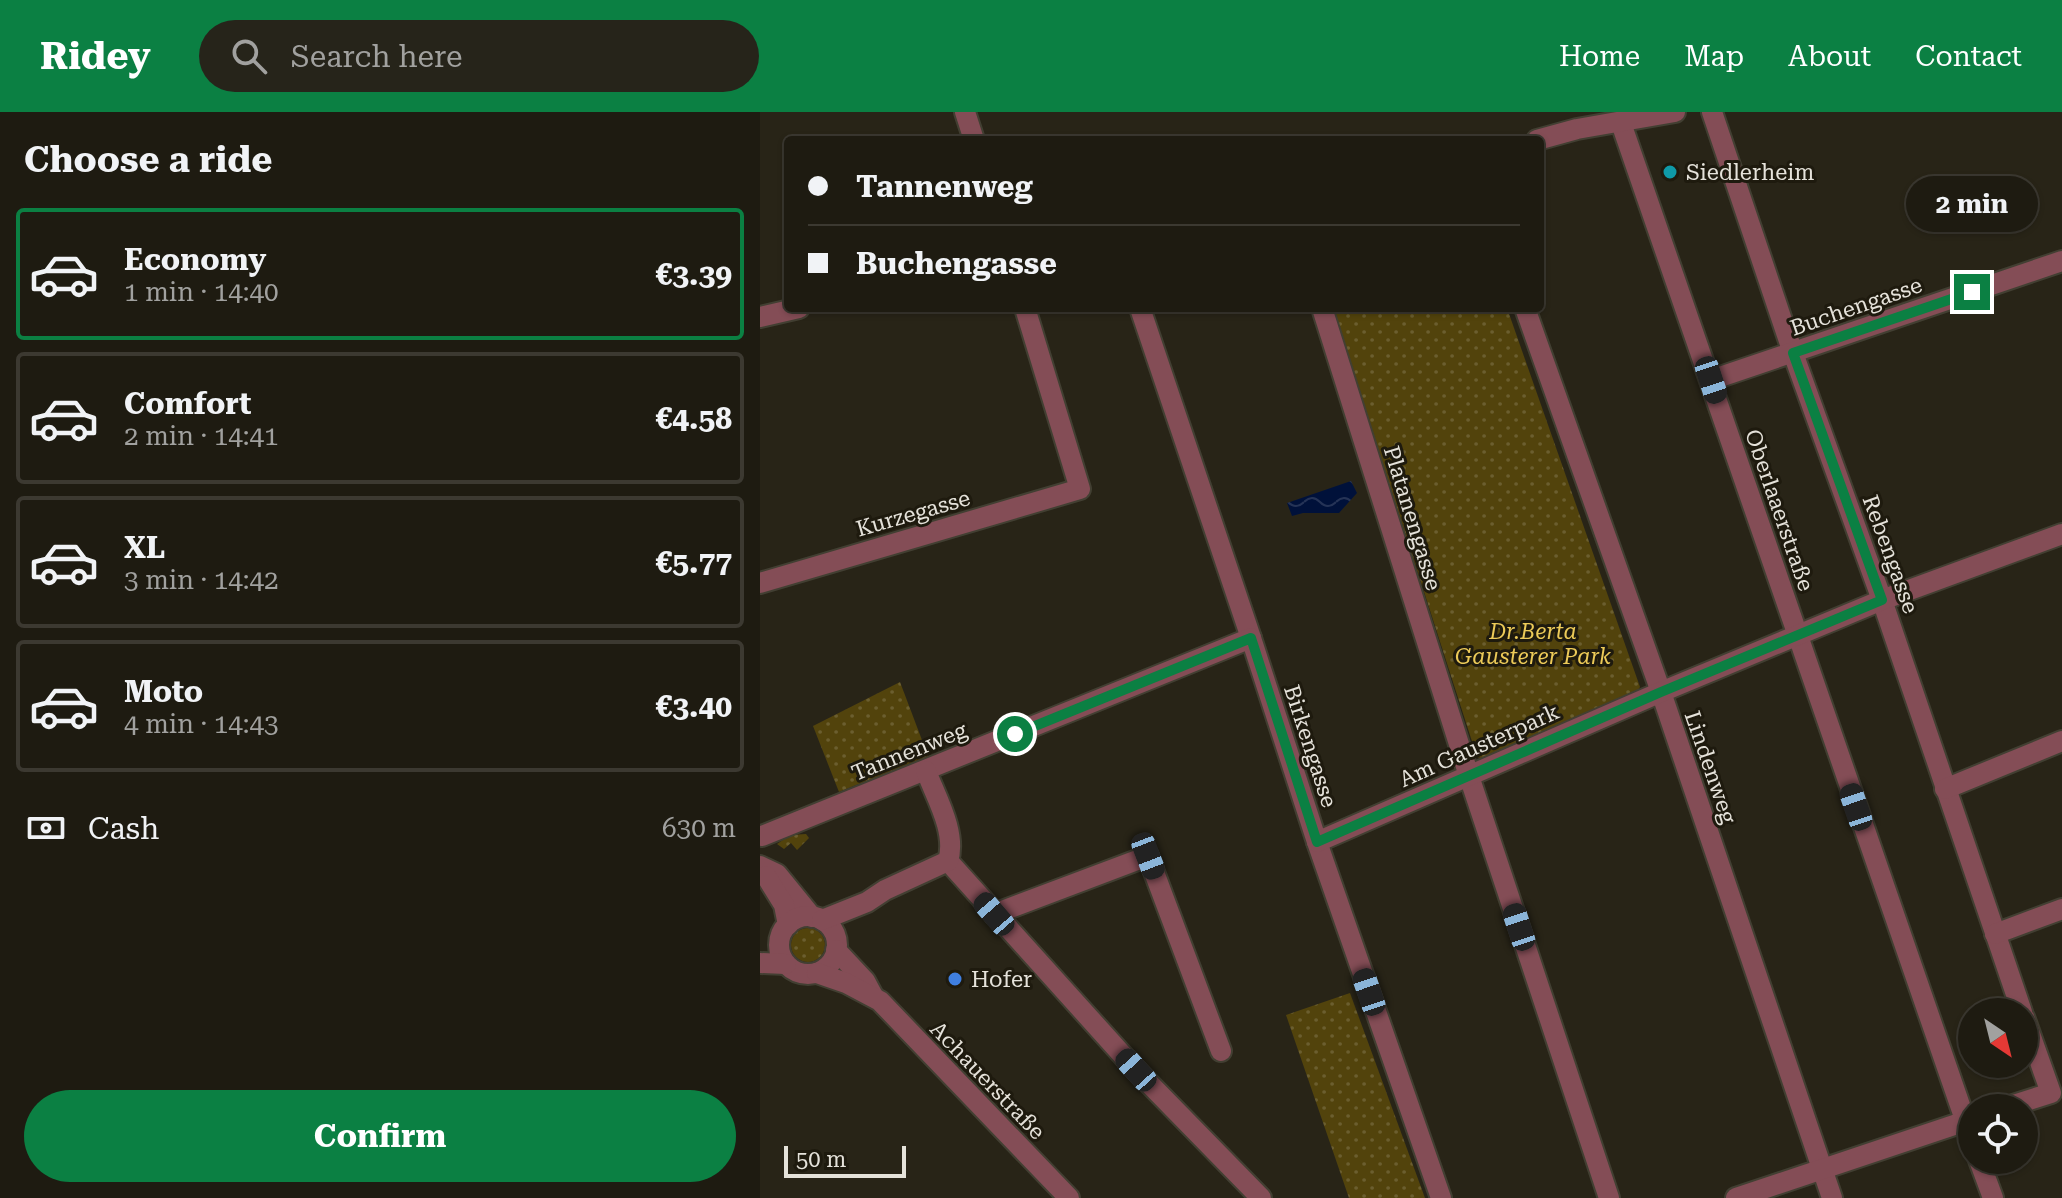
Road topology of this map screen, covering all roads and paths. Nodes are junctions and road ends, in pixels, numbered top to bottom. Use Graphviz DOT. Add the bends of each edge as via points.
graph roads {
  1 [pos="965,112"];
  2 [pos="1675,112"];
  3 [pos="1712,112"];
  4 [pos="1575,121"];
  5 [pos="1621,123"];
  6 [pos="973,136"];
  7 [pos="1544,136"];
  8 [pos="2062,261"];
  9 [pos="784,311"];
  10 [pos="1026,312"];
  11 [pos="1141,312"];
  12 [pos="1323,312"];
  13 [pos="1526,312"];
  14 [pos="760,317"];
  15 [pos="1793,353"];
  16 [pos="1711,380"];
  17 [pos="2062,534"];
  18 [pos="760,583"];
  19 [pos="1882,600"];
  20 [pos="1797,635"];
  21 [pos="1251,638"];
  22 [pos="1661,692"];
  23 [pos="2062,741"];
  24 [pos="926,771"];
  25 [pos="1469,776"];
  26 [pos="1945,789"];
  27 [pos="762,836"];
  28 [pos="1317,842"];
  29 [pos="948,861"];
  30 [pos="760,865"];
  31 [pos="867,902"];
  32 [pos="2062,909"];
  33 [pos="994,914"];
  34 [pos="817,919"];
  35 [pos="784,931"];
  36 [pos="1995,934"];
  37 [pos="836,944"];
  38 [pos="760,949"];
  39 [pos="760,963"];
  40 [pos="786,964"];
  41 [pos="817,973"];
  42 [pos="873,996"];
  43 [pos="2017,998"];
  44 [pos="1221,1051"];
  45 [pos="2038,1057"];
  46 [pos="1959,1094"];
  47 [pos="2038,1097"];
  48 [pos="1958,1129"];
  49 [pos="1822,1169"];
  50 [pos="1984,1174"];
  51 [pos="1069,1198"];
  52 [pos="1261,1198"];
  53 [pos="1441,1198"];
  54 [pos="1609,1198"];
  55 [pos="1736,1198"];
  56 [pos="1832,1198"];
  57 [pos="1993,1198"];
  1 -- 6 [label="street"];
  2 -- 5 [label="street"];
  3 -- 15 [label="street, Rebengasse"];
  4 -- 5 [label="street"];
  4 -- 7 [label="street"];
  5 -- 16 [label="street, Oberlaaerstraße"];
  8 -- 15 [label="street, Buchengasse"];
  9 -- 14 [label="street"];
  10 -- 18 [label="street, Kurzegasse" via="1080,489"];
  11 -- 21 [label="street, Birkengasse"];
  12 -- 25 [label="street, Platanengasse"];
  13 -- 22 [label="street, Lindenweg"];
  15 -- 16 [label="street, Buchengasse"];
  15 -- 19 [label="street, Rebengasse"];
  16 -- 20 [label="street, Oberlaaerstraße"];
  17 -- 19 [label="street, Am Gausterpark"];
  19 -- 20 [label="street, Am Gausterpark"];
  19 -- 26 [label="street, Rebengasse"];
  20 -- 22 [label="street, Am Gausterpark"];
  20 -- 46 [label="street, Oberlaaerstraße"];
  21 -- 24 [label="street, Tannenweg"];
  21 -- 28 [label="street, Birkengasse"];
  22 -- 25 [label="street, Am Gausterpark"];
  22 -- 49 [label="street, Lindenweg"];
  23 -- 26 [label="street"];
  24 -- 27 [label="street, Tannenweg"];
  24 -- 29 [label="street" via="949,833"];
  25 -- 28 [label="street, Am Gausterpark"];
  25 -- 54 [label="street, Platanengasse"];
  26 -- 36 [label="street, Rebengasse"];
  28 -- 53 [label="street, Birkengasse"];
  29 -- 31 [label="street"];
  29 -- 33 [label="street"];
  30 -- 34 [label="street" via="777,874"];
  30 -- 35 [label="street" via="784,905"];
  31 -- 34 [label="street"];
  31 -- 37 [label="street"];
  32 -- 36 [label="street"];
  33 -- 44 [label="street" via="1148,856"];
  33 -- 52 [label="street"];
  34 -- 35 [label="street" via="801,917"];
  34 -- 37 [label="street" via="830,927"];
  35 -- 38 [label="street"];
  35 -- 40 [label="street" via="779,949"];
  36 -- 43 [label="street, Rebengasse"];
  37 -- 41 [label="street" via="830,963"];
  37 -- 42 [label="street, Achauerstraße"];
  39 -- 40 [label="street"];
  40 -- 41 [label="street" via="800,973"];
  41 -- 42 [label="street, Achauerstraße"];
  42 -- 51 [label="street, Achauerstraße"];
  45 -- 47 [label="street, Rebengasse" via="2051,1093"];
  48 -- 49 [label="street"];
  49 -- 55 [label="street"];
  49 -- 56 [label="street, Lindenweg"];
  50 -- 57 [label="street"];
}
